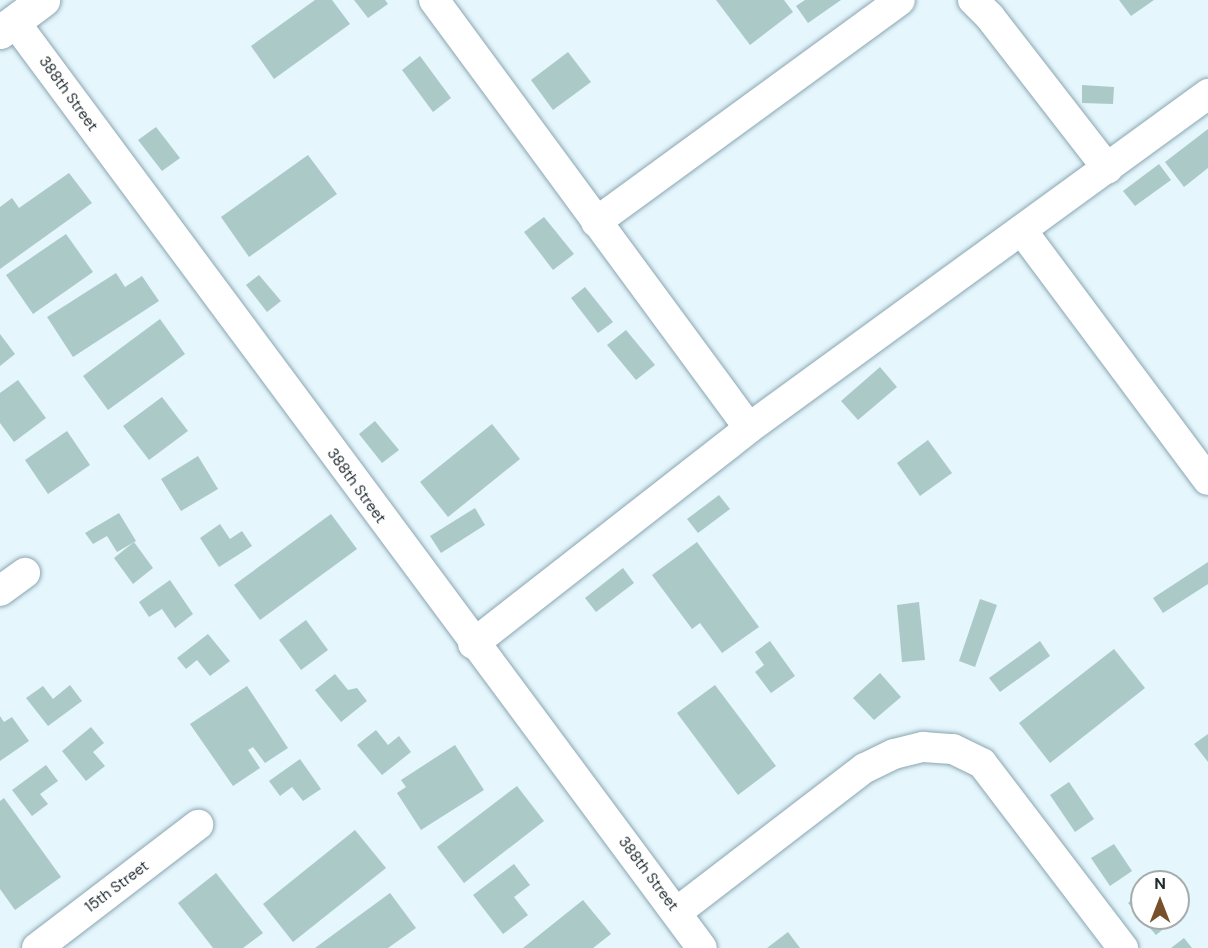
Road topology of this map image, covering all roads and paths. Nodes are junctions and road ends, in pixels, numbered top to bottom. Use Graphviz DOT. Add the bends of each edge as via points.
graph roads {
  1 [pos="43,0"];
  2 [pos="434,0"];
  3 [pos="900,0"];
  4 [pos="973,0"];
  5 [pos="7,27"];
  6 [pos="1208,94"];
  7 [pos="1108,169"];
  8 [pos="596,222"];
  9 [pos="1023,232"];
  10 [pos="749,428"];
  11 [pos="1208,480"];
  12 [pos="25,573"];
  13 [pos="0,591"];
  14 [pos="473,644"];
  15 [pos="198,825"];
  16 [pos="677,912"];
  17 [pos="37,948"];
  18 [pos="702,948"];
  19 [pos="1124,948"];
  1 -- 5 [label="street"];
  2 -- 8 [label="street"];
  3 -- 8 [label="street"];
  4 -- 7 [label="street"];
  5 -- 14 [label="street, 388th Street"];
  6 -- 7 [label="street"];
  7 -- 9 [label="street"];
  8 -- 10 [label="street"];
  9 -- 10 [label="street"];
  9 -- 11 [label="street"];
  10 -- 14 [label="street"];
  12 -- 13 [label="street"];
  14 -- 16 [label="street, 388th Street"];
  15 -- 17 [label="street, 15th Street"];
  16 -- 18 [label="street, 388th Street"];
  16 -- 19 [label="street" via="865,768 894,754 953,749 982,763"];
}
